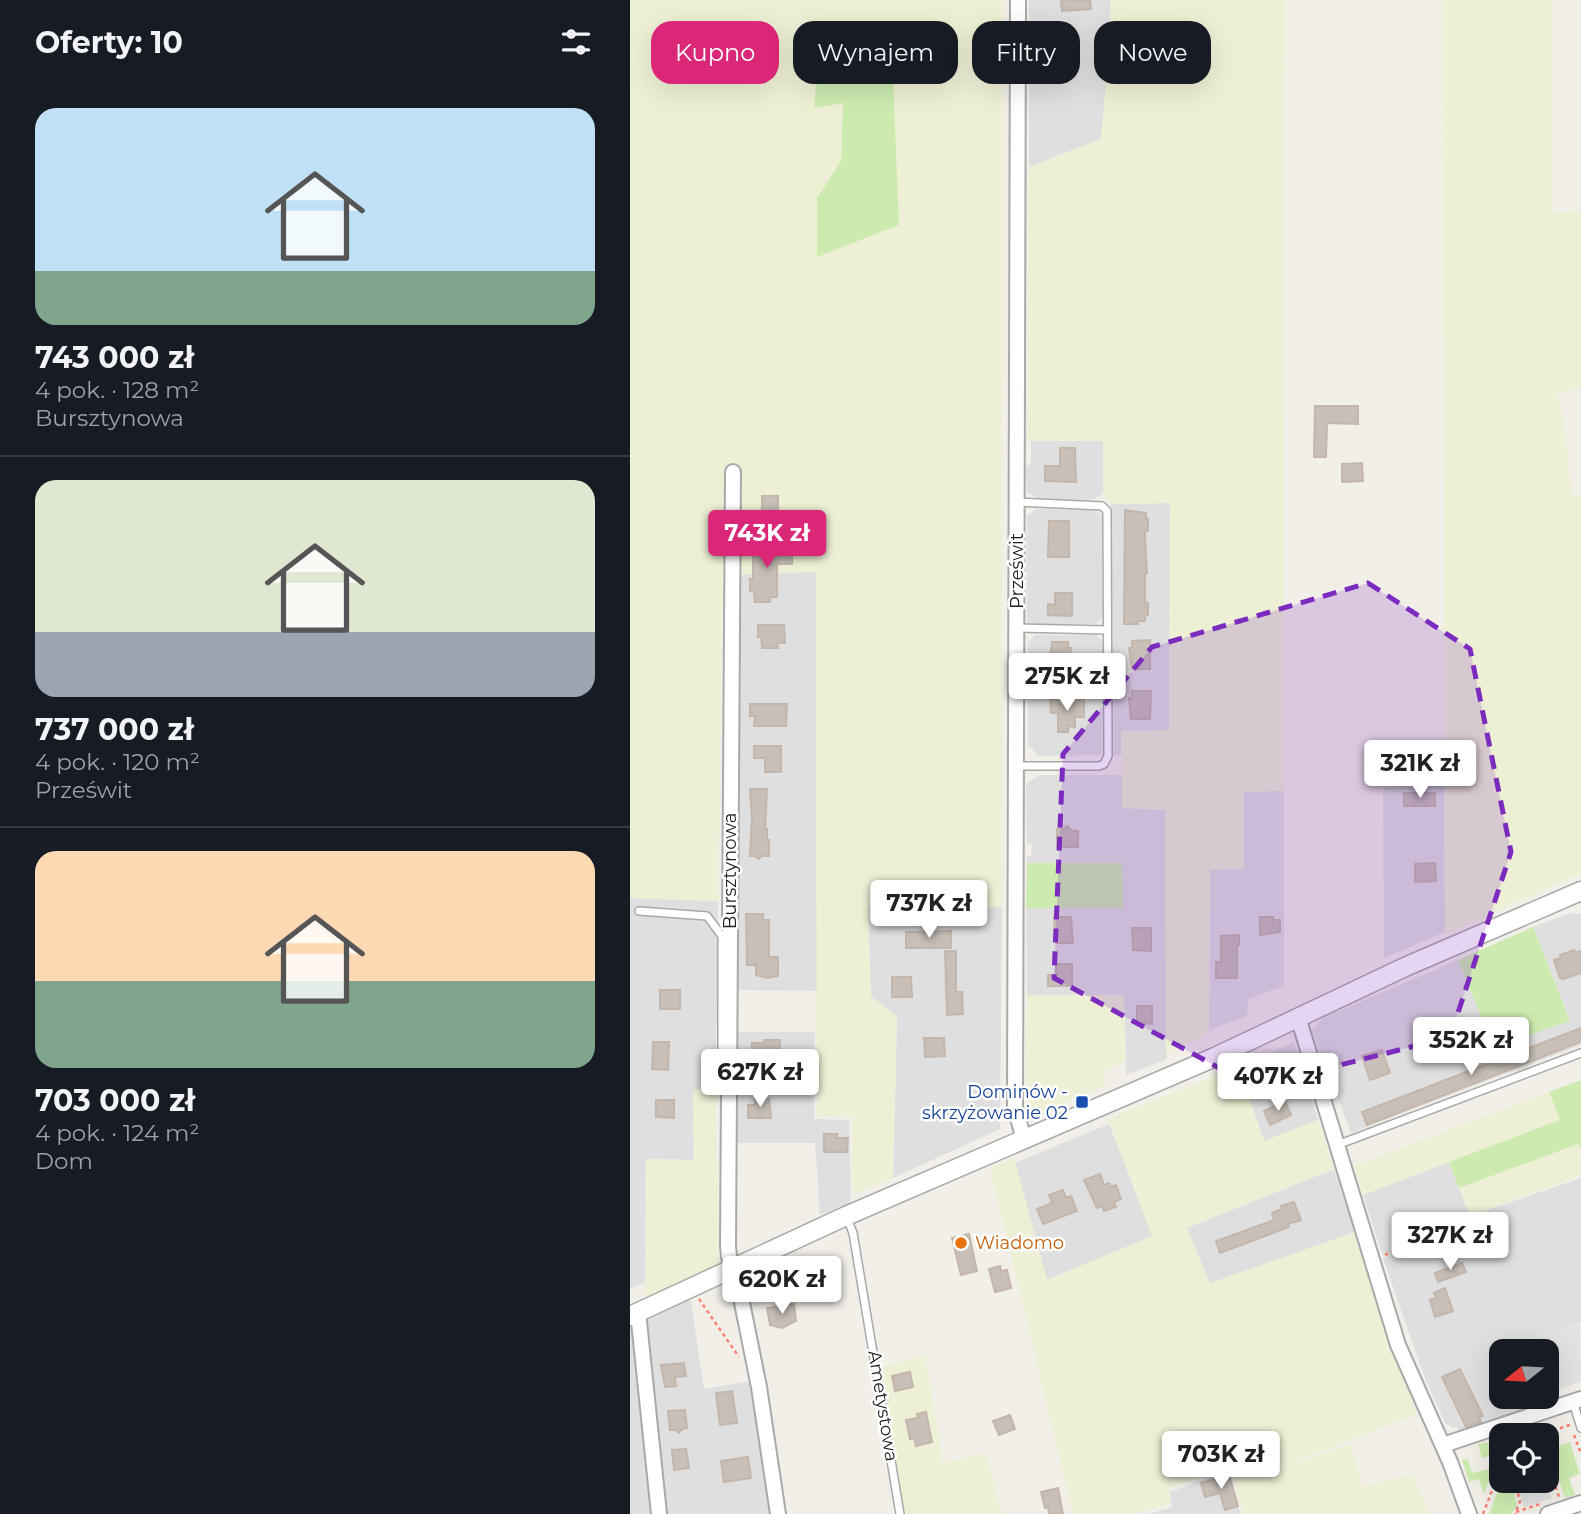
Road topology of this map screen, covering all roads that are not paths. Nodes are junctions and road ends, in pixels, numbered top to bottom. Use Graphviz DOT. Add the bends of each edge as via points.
graph roads {
  1 [pos="1018,0"];
  2 [pos="733,472"];
  3 [pos="1017,502"];
  4 [pos="1017,628"];
  5 [pos="1107,630"];
  6 [pos="1016,766"];
  7 [pos="1581,891"];
  8 [pos="639,911"];
  9 [pos="1298,1017"];
  10 [pos="1581,1053"];
  11 [pos="1024,1140"];
  12 [pos="1336,1145"];
  13 [pos="846,1216"];
  14 [pos="730,1270"];
  15 [pos="634,1314"];
  16 [pos="1577,1401"];
  17 [pos="1581,1428"];
  18 [pos="1443,1446"];
  19 [pos="1581,1503"];
  20 [pos="659,1514"];
  21 [pos="778,1514"];
  22 [pos="900,1514"];
  23 [pos="1469,1514"];
  24 [pos="1548,1514"];
  1 -- 3 [label="street, Prześwit"];
  2 -- 14 [label="street, Bursztynowa"];
  3 -- 4 [label="street, Prześwit"];
  3 -- 5 [label="lane" via="1105,507"];
  4 -- 5 [label="lane"];
  4 -- 6 [label="street, Prześwit"];
  5 -- 6 [label="lane" via="1107,760 1099,766"];
  6 -- 11 [label="street, Prześwit" via="1015,1107"];
  7 -- 9 [label="street"];
  8 -- 14 [label="lane" via="708,916 722,936"];
  9 -- 11 [label="street"];
  9 -- 12 [label="street"];
  10 -- 12 [label="lane"];
  11 -- 13 [label="street"];
  12 -- 18 [label="street" via="1398,1345"];
  13 -- 14 [label="street"];
  13 -- 22 [label="lane, Ametystowa" via="855,1244"];
  14 -- 15 [label="street"];
  14 -- 21 [label="street, Bursztynowa" via="760,1387"];
  15 -- 20 [label="street"];
  16 -- 17 [label="lane"];
  16 -- 18 [label="street"];
  18 -- 23 [label="street"];
  19 -- 24 [label="street"];
}
